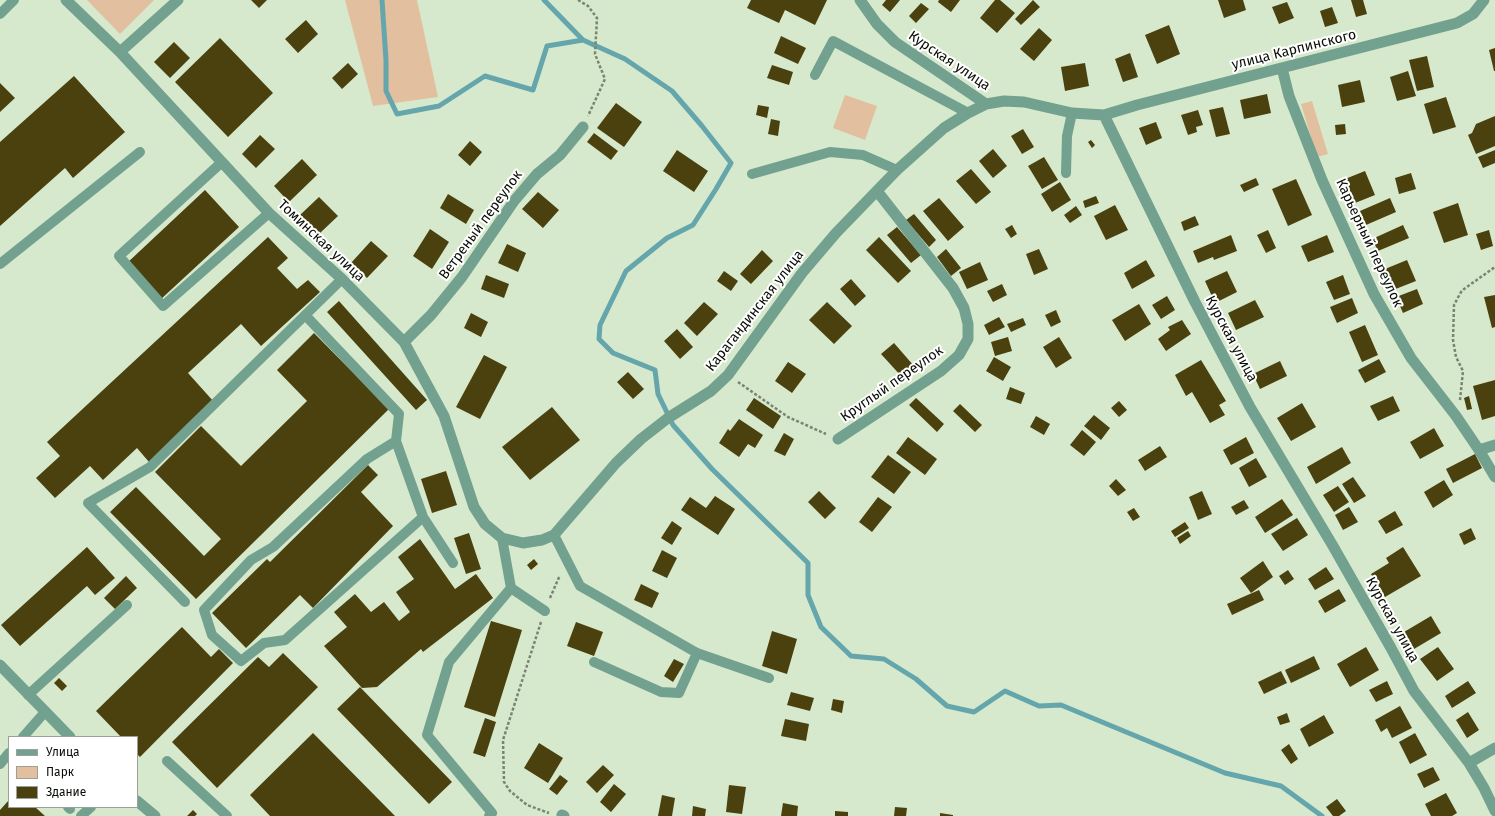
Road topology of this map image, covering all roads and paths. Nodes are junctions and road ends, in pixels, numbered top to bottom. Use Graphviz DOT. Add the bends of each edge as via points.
graph roads {
  1 [pos="14,0"];
  2 [pos="66,0"];
  3 [pos="178,0"];
  4 [pos="578,0"];
  5 [pos="860,0"];
  6 [pos="1484,0"];
  7 [pos="0,14"];
  8 [pos="120,52"];
  9 [pos="1282,68"];
  10 [pos="815,75"];
  11 [pos="986,104"];
  12 [pos="968,113"];
  13 [pos="1072,113"];
  14 [pos="1104,115"];
  15 [pos="583,127"];
  16 [pos="140,152"];
  17 [pos="222,162"];
  18 [pos="897,170"];
  19 [pos="1066,173"];
  20 [pos="752,174"];
  21 [pos="877,190"];
  22 [pos="268,213"];
  23 [pos="0,264"];
  24 [pos="1495,267"];
  25 [pos="342,279"];
  26 [pos="306,316"];
  27 [pos="404,342"];
  28 [pos="728,375"];
  29 [pos="1456,416"];
  30 [pos="838,439"];
  31 [pos="396,441"];
  32 [pos="1495,445"];
  33 [pos="1479,450"];
  34 [pos="1495,477"];
  35 [pos="423,517"];
  36 [pos="554,535"];
  37 [pos="502,538"];
  38 [pos="566,559"];
  39 [pos="453,563"];
  40 [pos="510,588"];
  41 [pos="185,602"];
  42 [pos="127,605"];
  43 [pos="545,611"];
  44 [pos="697,653"];
  45 [pos="594,662"];
  46 [pos="0,665"];
  47 [pos="769,678"];
  48 [pos="28,695"];
  49 [pos="44,712"];
  50 [pos="24,736"];
  51 [pos="69,736"];
  52 [pos="1495,748"];
  53 [pos="8,754"];
  54 [pos="167,761"];
  55 [pos="0,764"];
  56 [pos="1469,764"];
  57 [pos="138,802"];
  58 [pos="90,808"];
  59 [pos="1495,811"];
  60 [pos="563,815"];
  61 [pos="81,816"];
  62 [pos="155,816"];
  63 [pos="227,816"];
  64 [pos="489,816"];
  1 -- 7 [label="lane"];
  2 -- 8 [label="street, Томинская улица"];
  3 -- 8 [label="street"];
  4 -- 15 [label="path" via="588,6 597,18 595,54 605,79"];
  5 -- 11 [label="street, Курская улица" via="877,24 895,42"];
  6 -- 9 [label="street, улица Карпинского" via="1473,14 1457,23"];
  8 -- 17 [label="street, Томинская улица"];
  9 -- 14 [label="street, улица Карпинского"];
  9 -- 29 [label="street, Карьерный переулок" via="1289,96 1322,180 1374,294 1411,358"];
  10 -- 12 [label="lane" via="833,41"];
  11 -- 12 [label="street, Карагандинская улица"];
  11 -- 13 [label="street, Курская улица" via="1004,101 1024,102"];
  12 -- 18 [label="street, Карагандинская улица" via="944,128"];
  13 -- 14 [label="street, Курская улица"];
  13 -- 19 [label="lane" via="1067,136"];
  14 -- 56 [label="street, Курская улица" via="1195,302 1250,407 1333,546 1414,691"];
  15 -- 27 [label="street, Ветреный переулок" via="560,155 537,174 514,201 462,277 432,315"];
  16 -- 23 [label="lane"];
  17 -- 22 [label="street, Томинская улица"];
  17 -- 22 [label="lane" via="118,256 163,306"];
  18 -- 20 [label="lane" via="863,155 830,152"];
  18 -- 21 [label="street, Карагандинская улица"];
  21 -- 28 [label="street, Карагандинская улица" via="802,273"];
  21 -- 30 [label="street, Круглый переулок" via="953,288 964,308 968,339 959,355 941,371"];
  22 -- 25 [label="street, Томинская улица"];
  24 -- 29 [label="path" via="1464,289 1454,305 1456,357 1462,371 1461,398"];
  25 -- 26 [label="lane"];
  25 -- 27 [label="street, Томинская улица"];
  26 -- 31 [label="lane" via="399,414"];
  26 -- 41 [label="lane" via="150,467 88,503"];
  27 -- 37 [label="street, Томинская улица" via="444,416 474,507 485,524"];
  28 -- 30 [label="path" via="788,417"];
  28 -- 36 [label="street, Карагандинская улица" via="711,391 668,418 641,439 616,463"];
  29 -- 33 [label="street, Карьерный переулок"];
  31 -- 35 [label="lane"];
  31 -- 35 [label="lane" via="367,459 273,547 251,560 204,610 212,635 241,661 264,643 285,640"];
  32 -- 33 [label="street"];
  33 -- 34 [label="street, Карьерный переулок"];
  35 -- 39 [label="lane"];
  36 -- 37 [label="street" via="523,543"];
  36 -- 38 [label="lane"];
  37 -- 40 [label="lane"];
  38 -- 43 [label="path"];
  38 -- 44 [label="lane" via="580,586"];
  40 -- 43 [label="lane"];
  40 -- 64 [label="lane" via="449,662 428,735 492,813"];
  42 -- 48 [label="lane"];
  43 -- 60 [label="path" via="503,740 504,782 510,791 527,805"];
  44 -- 45 [label="lane" via="679,693 661,692"];
  44 -- 47 [label="lane"];
  46 -- 48 [label="street"];
  48 -- 49 [label="street"];
  49 -- 50 [label="lane"];
  49 -- 51 [label="street"];
  52 -- 56 [label="street"];
  53 -- 55 [label="lane"];
  54 -- 63 [label="lane"];
  56 -- 59 [label="street, Курская улица"];
  57 -- 62 [label="street"];
  58 -- 61 [label="lane"];
}
